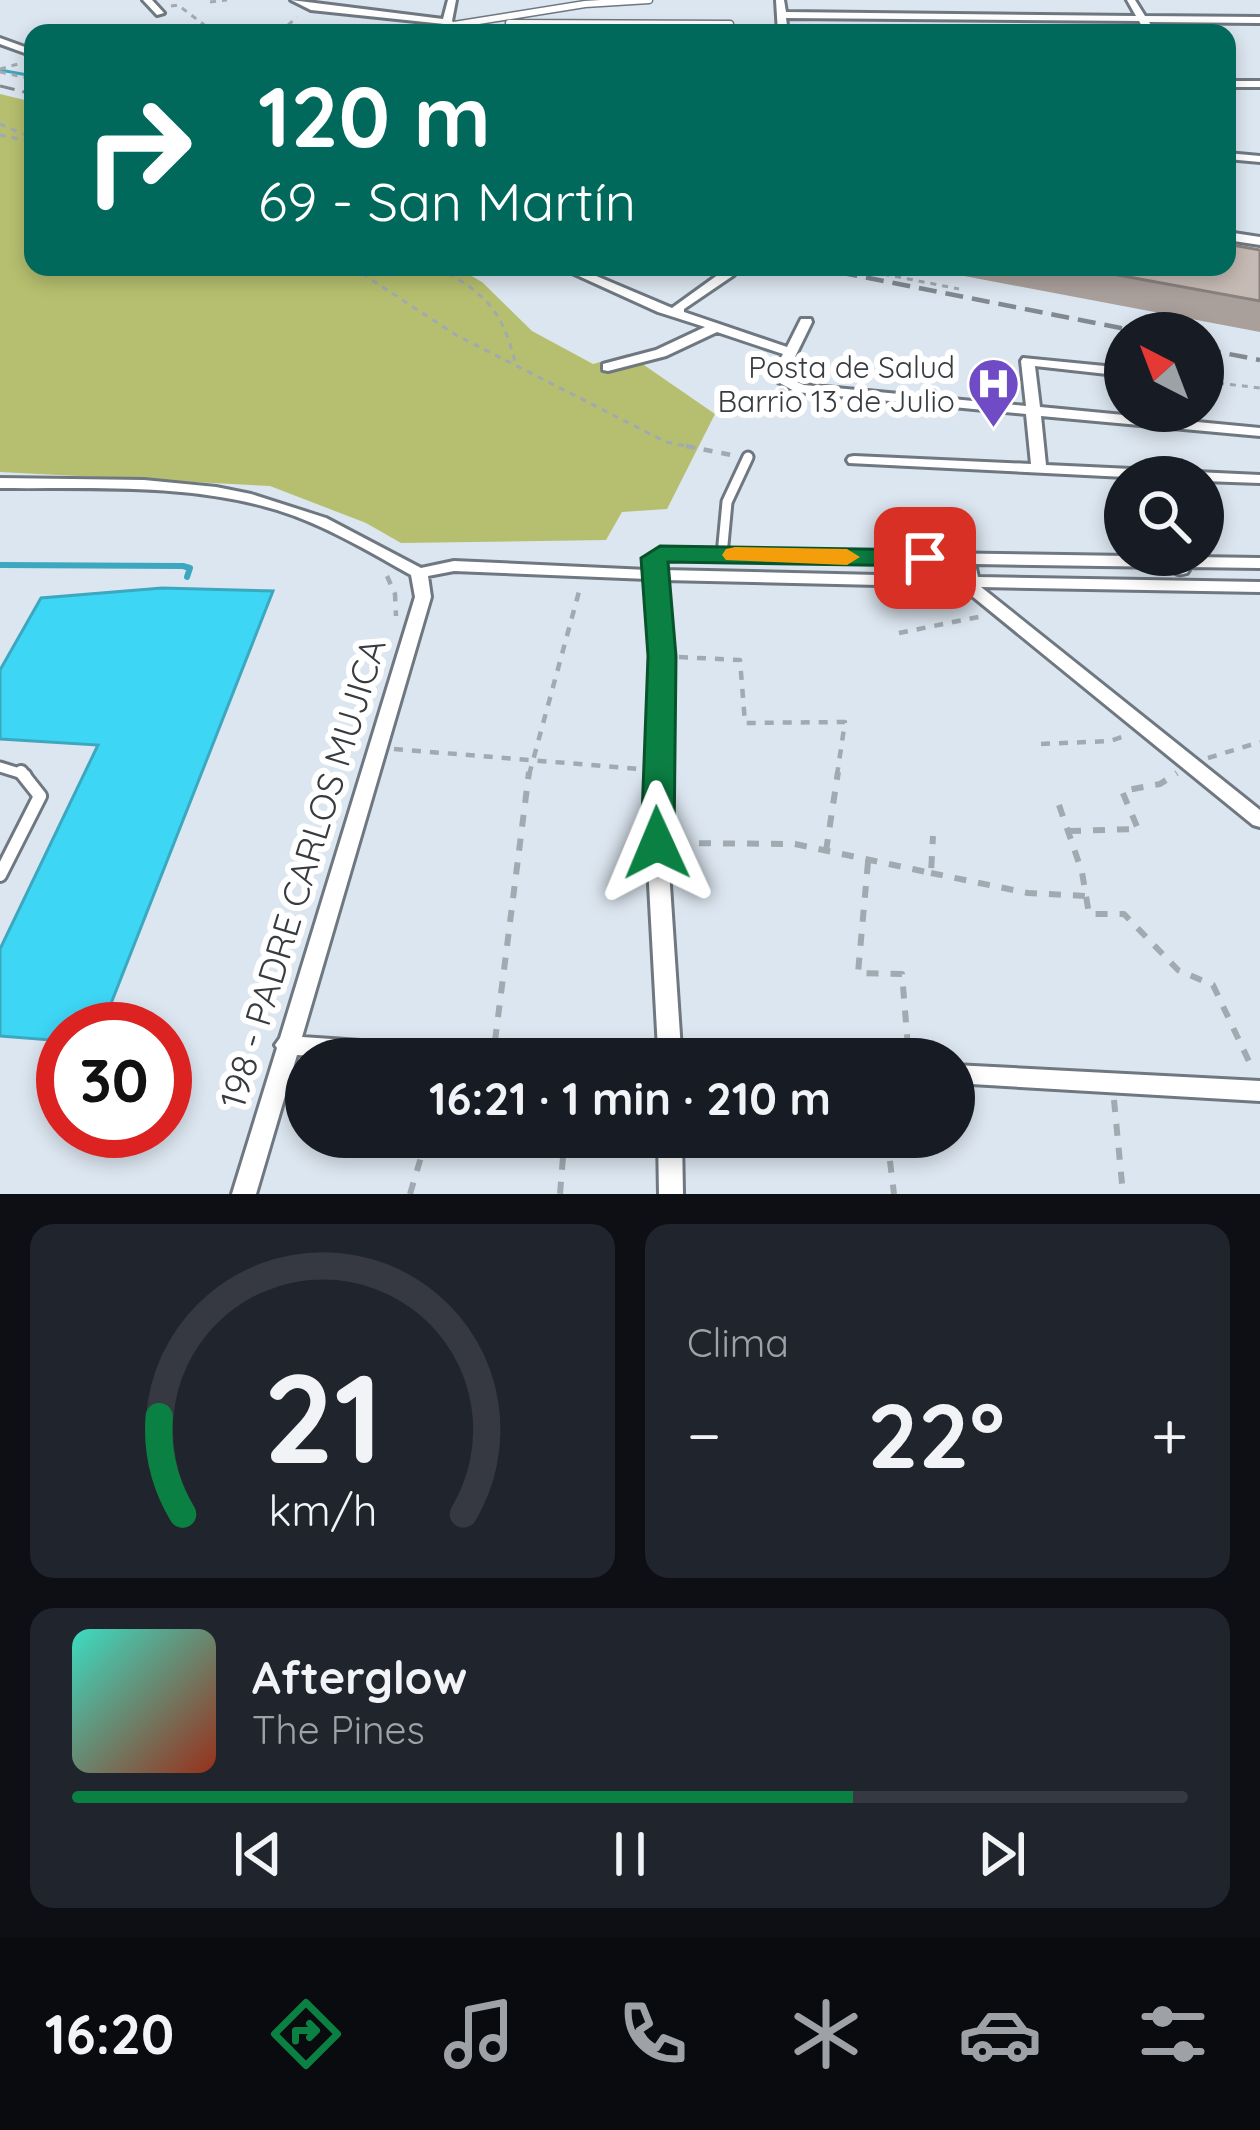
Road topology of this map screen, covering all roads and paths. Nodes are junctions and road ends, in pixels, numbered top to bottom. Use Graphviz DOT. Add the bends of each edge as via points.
graph roads {
  1 [pos="148,0"];
  2 [pos="227,0"];
  3 [pos="295,0"];
  4 [pos="639,0"];
  5 [pos="650,0"];
  6 [pos="780,0"];
  7 [pos="953,0"];
  8 [pos="1131,0"];
  9 [pos="210,2"];
  10 [pos="178,5"];
  11 [pos="311,7"];
  12 [pos="160,13"];
  13 [pos="782,15"];
  14 [pos="958,17"];
  15 [pos="1142,19"];
  16 [pos="1260,20"];
  17 [pos="509,23"];
  18 [pos="628,23"];
  19 [pos="203,24"];
  20 [pos="290,24"];
  21 [pos="433,24"];
  22 [pos="471,24"];
  23 [pos="730,24"];
  24 [pos="782,24"];
  25 [pos="961,24"];
  26 [pos="1145,24"];
  27 [pos="366,276"];
  28 [pos="454,276"];
  29 [pos="587,276"];
  30 [pos="724,276"];
  31 [pos="893,276"];
  32 [pos="959,289"];
  33 [pos="678,314"];
  34 [pos="806,322"];
  35 [pos="716,327"];
  36 [pos="789,352"];
  37 [pos="515,362"];
  38 [pos="608,367"];
  39 [pos="1104,370"];
  40 [pos="1224,384"];
  41 [pos="1260,388"];
  42 [pos="1033,410"];
  43 [pos="1260,432"];
  44 [pos="748,457"];
  45 [pos="854,460"];
  46 [pos="1039,467"];
  47 [pos="1260,478"];
  48 [pos="0,483"];
  49 [pos="722,555"];
  50 [pos="966,559"];
  51 [pos="1104,561"];
  52 [pos="1224,563"];
  53 [pos="1260,563"];
  54 [pos="657,564"];
  55 [pos="385,572"];
  56 [pos="584,572"];
  57 [pos="419,573"];
  58 [pos="1184,576"];
  59 [pos="970,583"];
  60 [pos="1191,586"];
  61 [pos="1260,587"];
  62 [pos="1000,613"];
  63 [pos="395,620"];
  64 [pos="899,634"];
  65 [pos="662,656"];
  66 [pos="1144,729"];
  67 [pos="1260,742"];
  68 [pos="1041,744"];
  69 [pos="376,748"];
  70 [pos="530,763"];
  71 [pos="1192,764"];
  72 [pos="0,767"];
  73 [pos="657,770"];
  74 [pos="1059,805"];
  75 [pos="1260,820"];
  76 [pos="1069,831"];
  77 [pos="933,836"];
  78 [pos="657,843"];
  79 [pos="826,850"];
  80 [pos="868,860"];
  81 [pos="931,873"];
  82 [pos="0,875"];
  83 [pos="1086,896"];
  84 [pos="288,1038"];
  85 [pos="497,1038"];
  86 [pos="669,1038"];
  87 [pos="907,1038"];
  88 [pos="285,1049"];
  89 [pos="975,1075"];
  90 [pos="1112,1083"];
  91 [pos="1260,1089"];
  92 [pos="421,1158"];
  93 [pos="563,1158"];
  94 [pos="670,1158"];
  95 [pos="890,1158"];
  96 [pos="244,1194"];
  97 [pos="410,1194"];
  98 [pos="560,1194"];
  99 [pos="670,1194"];
  100 [pos="894,1194"];
  101 [pos="1123,1194"];
  1 -- 12 [label="street"];
  2 -- 9 [label="path"];
  3 -- 11 [label="street"];
  4 -- 5 [label="lane"];
  4 -- 22 [label="lane"];
  6 -- 13 [label="street"];
  7 -- 14 [label="street"];
  8 -- 15 [label="street"];
  10 -- 19 [label="path"];
  11 -- 20 [label="path"];
  11 -- 21 [label="street"];
  13 -- 14 [label="street"];
  13 -- 24 [label="street"];
  14 -- 15 [label="street"];
  14 -- 25 [label="street"];
  15 -- 16 [label="street"];
  15 -- 26 [label="street"];
  17 -- 18 [label="lane"];
  18 -- 23 [label="lane"];
  27 -- 37 [label="path" via="456,335"];
  28 -- 37 [label="path" via="506,324"];
  29 -- 33 [label="street"];
  30 -- 33 [label="street"];
  31 -- 32 [label="path"];
  33 -- 35 [label="street"];
  34 -- 36 [label="street"];
  35 -- 36 [label="street"];
  35 -- 38 [label="street"];
  36 -- 42 [label="street" via="785,382 801,389"];
  37 -- 44 [label="path" via="666,442"];
  39 -- 42 [label="street" via="1028,361"];
  40 -- 41 [label="path"];
  42 -- 43 [label="street"];
  42 -- 46 [label="street"];
  44 -- 49 [label="lane" via="727,502"];
  45 -- 46 [label="street"];
  46 -- 47 [label="street"];
  48 -- 57 [label="street" via="144,486 254,500 338,530"];
  49 -- 50 [label="street"];
  49 -- 54 [label="street"];
  50 -- 51 [label="street"];
  50 -- 59 [label="street"];
  52 -- 53 [label="street"];
  54 -- 56 [label="street"];
  54 -- 59 [label="street"];
  54 -- 65 [label="street"];
  55 -- 63 [label="path"];
  56 -- 57 [label="street" via="454,566"];
  56 -- 70 [label="path"];
  57 -- 69 [label="street, 198 - PADRE CARLOS MUJICA" via="423,597"];
  58 -- 60 [label="street"];
  59 -- 60 [label="street"];
  59 -- 62 [label="street"];
  60 -- 61 [label="street"];
  62 -- 64 [label="path"];
  62 -- 66 [label="street"];
  65 -- 73 [label="street"];
  65 -- 79 [label="path" via="740,660 745,724 845,722"];
  66 -- 68 [label="path" via="1110,741"];
  66 -- 71 [label="street"];
  67 -- 71 [label="path"];
  69 -- 70 [label="path"];
  69 -- 84 [label="street, 198 - PADRE CARLOS MUJICA"];
  70 -- 73 [label="path"];
  70 -- 85 [label="path"];
  71 -- 75 [label="street"];
  71 -- 76 [label="path" via="1160,784 1122,790 1138,829"];
  72 -- 82 [label="lane" via="21,770 40,796"];
  73 -- 78 [label="street"];
  74 -- 76 [label="path"];
  76 -- 83 [label="path"];
  77 -- 81 [label="path"];
  78 -- 79 [label="path"];
  78 -- 86 [label="street"];
  79 -- 80 [label="path"];
  80 -- 81 [label="path"];
  80 -- 87 [label="path" via="858,973 902,974"];
  81 -- 83 [label="path"];
  83 -- 91 [label="path" via="1089,914 1124,914 1178,970 1213,985"];
  88 -- 96 [label="street, 198 - PADRE CARLOS MUJICA"];
  89 -- 90 [label="street"];
  90 -- 91 [label="street"];
  90 -- 101 [label="path"];
  92 -- 97 [label="path"];
  93 -- 98 [label="path"];
  94 -- 99 [label="street"];
  95 -- 100 [label="path"];
}
